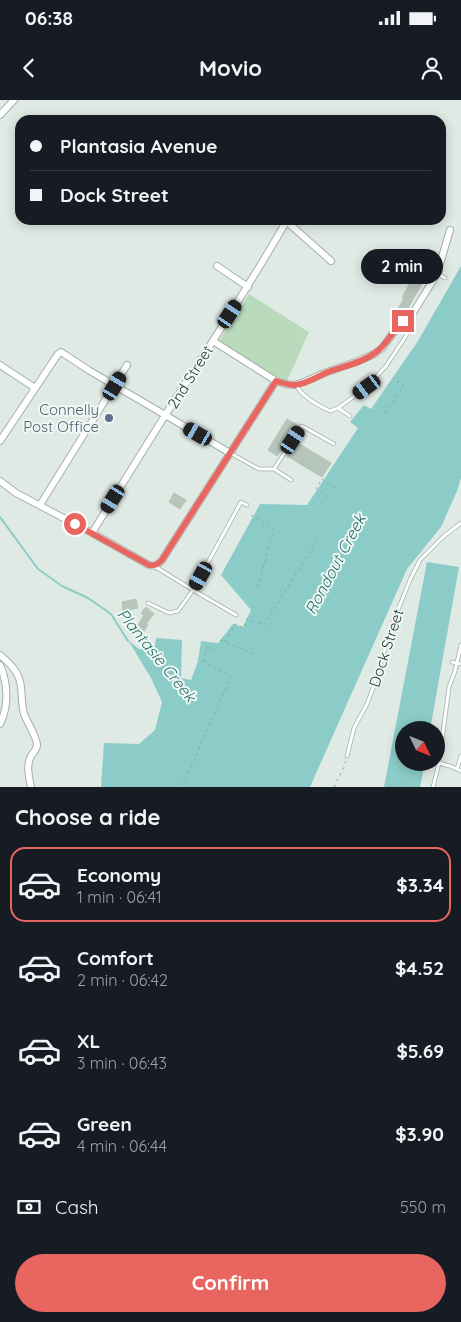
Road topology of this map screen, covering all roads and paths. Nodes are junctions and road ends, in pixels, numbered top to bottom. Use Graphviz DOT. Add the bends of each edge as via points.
graph roads {
  1 [pos="14,100"];
  2 [pos="0,115"];
  3 [pos="284,225"];
  4 [pos="291,225"];
  5 [pos="450,230"];
  6 [pos="331,262"];
  7 [pos="216,266"];
  8 [pos="437,274"];
  9 [pos="445,278"];
  10 [pos="248,287"];
  11 [pos="411,316"];
  12 [pos="213,341"];
  13 [pos="0,365"];
  14 [pos="127,365"];
  15 [pos="393,378"];
  16 [pos="276,381"];
  17 [pos="295,385"];
  18 [pos="115,386"];
  19 [pos="35,388"];
  20 [pos="338,408"];
  21 [pos="386,413"];
  22 [pos="166,416"];
  23 [pos="350,416"];
  24 [pos="0,442"];
  25 [pos="334,444"];
  26 [pos="230,453"];
  27 [pos="274,469"];
  28 [pos="0,480"];
  29 [pos="291,480"];
  30 [pos="337,489"];
  31 [pos="328,498"];
  32 [pos="247,505"];
  33 [pos="40,506"];
  34 [pos="251,514"];
  35 [pos="461,523"];
  36 [pos="92,533"];
  37 [pos="317,540"];
  38 [pos="154,566"];
  39 [pos="257,589"];
  40 [pos="193,590"];
  41 [pos="148,604"];
  42 [pos="236,615"];
  43 [pos="221,640"];
  44 [pos="225,642"];
  45 [pos="461,645"];
  46 [pos="216,651"];
  47 [pos="0,655"];
  48 [pos="256,655"];
  49 [pos="197,659"];
  50 [pos="204,662"];
  51 [pos="452,662"];
  52 [pos="459,664"];
  53 [pos="0,665"];
  54 [pos="444,721"];
  55 [pos="0,724"];
  56 [pos="347,756"];
  57 [pos="461,756"];
  58 [pos="445,765"];
  59 [pos="457,769"];
  60 [pos="436,771"];
  61 [pos="461,771"];
  62 [pos="183,785"];
  63 [pos="31,787"];
  64 [pos="334,787"];
  65 [pos="433,787"];
  1 -- 2 [label="street"];
  3 -- 10 [label="street, 2nd Street"];
  4 -- 6 [label="street"];
  5 -- 8 [label="street"];
  7 -- 10 [label="street"];
  8 -- 9 [label="lane"];
  8 -- 11 [label="street"];
  10 -- 12 [label="street, 2nd Street"];
  11 -- 17 [label="street" via="374,354"];
  11 -- 20 [label="lane" via="406,336 386,366 367,387"];
  12 -- 16 [label="street"];
  12 -- 22 [label="street, 2nd Street"];
  13 -- 19 [label="street"];
  14 -- 18 [label="street"];
  15 -- 21 [label="path" via="404,386"];
  16 -- 17 [label="street"];
  16 -- 26 [label="street"];
  17 -- 20 [label="lane" via="299,392 320,406 330,411"];
  18 -- 19 [label="street" via="60,352"];
  18 -- 22 [label="street"];
  18 -- 33 [label="street"];
  19 -- 24 [label="street"];
  20 -- 23 [label="lane"];
  22 -- 26 [label="street"];
  22 -- 36 [label="street, 2nd Street"];
  25 -- 27 [label="lane" via="302,426"];
  26 -- 27 [label="lane" via="258,469"];
  26 -- 38 [label="street" via="162,560"];
  27 -- 29 [label="lane"];
  28 -- 33 [label="street"];
  30 -- 31 [label="path" via="322,480 316,488"];
  32 -- 40 [label="lane" via="241,502"];
  33 -- 36 [label="street"];
  34 -- 39 [label="path" via="274,529"];
  35 -- 56 [label="lane, Dock Street" via="420,560 410,580 367,704 354,728"];
  36 -- 38 [label="street"];
  37 -- 44 [label="path" via="264,625 246,619 244,628 235,624"];
  38 -- 40 [label="lane"];
  40 -- 41 [label="lane" via="178,611 169,613"];
  40 -- 42 [label="lane"];
  43 -- 44 [label="path"];
  44 -- 48 [label="path"];
  45 -- 52 [label="lane"];
  46 -- 50 [label="path" via="207,646"];
  47 -- 63 [label="street" via="20,679 22,706 37,741 29,763"];
  49 -- 50 [label="path"];
  50 -- 62 [label="path" via="231,676"];
  51 -- 52 [label="lane"];
  52 -- 54 [label="lane" via="449,687"];
  53 -- 55 [label="street" via="7,695"];
  56 -- 64 [label="path"];
  57 -- 59 [label="lane"];
  58 -- 59 [label="lane"];
  59 -- 61 [label="lane"];
  60 -- 65 [label="lane"];
}
